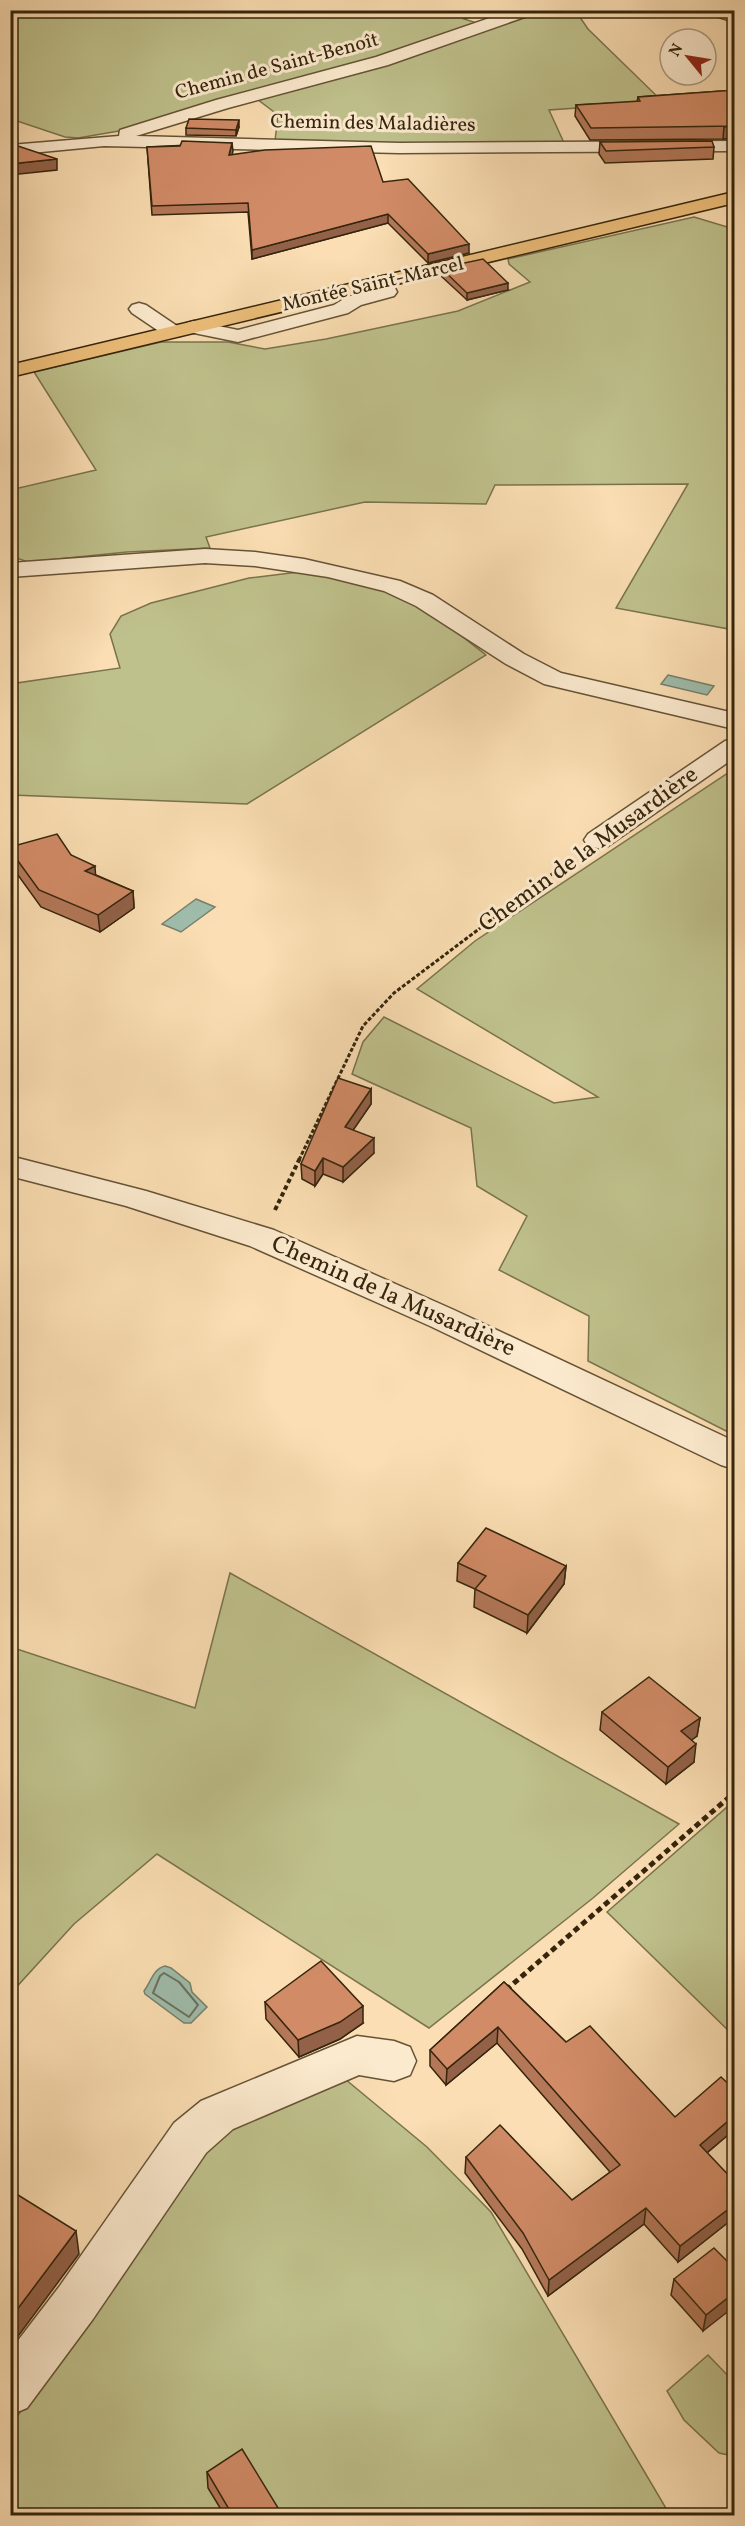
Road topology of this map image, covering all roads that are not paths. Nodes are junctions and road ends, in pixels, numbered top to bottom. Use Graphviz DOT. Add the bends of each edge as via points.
graph roads {
  1 [pos="530,10"];
  2 [pos="713,10"];
  3 [pos="735,17"];
  4 [pos="104,141"];
  5 [pos="735,146"];
  6 [pos="10,150"];
  7 [pos="735,198"];
  8 [pos="383,282"];
  9 [pos="139,309"];
  10 [pos="194,327"];
  11 [pos="173,332"];
  12 [pos="10,371"];
  13 [pos="10,570"];
  14 [pos="735,721"];
  15 [pos="735,747"];
  16 [pos="598,840"];
  17 [pos="10,1166"];
  18 [pos="735,1456"];
  19 [pos="394,2061"];
  20 [pos="10,2391"];
  1 -- 4 [label="street, Chemin de Saint-Benoît" via="382,61 172,118"];
  2 -- 3 [label="street"];
  4 -- 5 [label="street, Chemin des Maladières" via="399,148"];
  4 -- 6 [label="street, Chemin des Maladières"];
  7 -- 8 [label="main road, Montée Saint-Marcel"];
  8 -- 10 [label="street" via="387,292 341,309 238,336"];
  9 -- 11 [label="street"];
  10 -- 11 [label="main road"];
  11 -- 12 [label="main road"];
  13 -- 14 [label="street" via="200,556 266,559 315,567 404,591 525,667 553,679"];
  15 -- 16 [label="street, Chemin de la Musardière"];
  17 -- 18 [label="street, Chemin de la Musardière" via="135,1198 262,1238 442,1317"];
  19 -- 20 [label="street" via="357,2055 217,2115 190,2138"];
}
